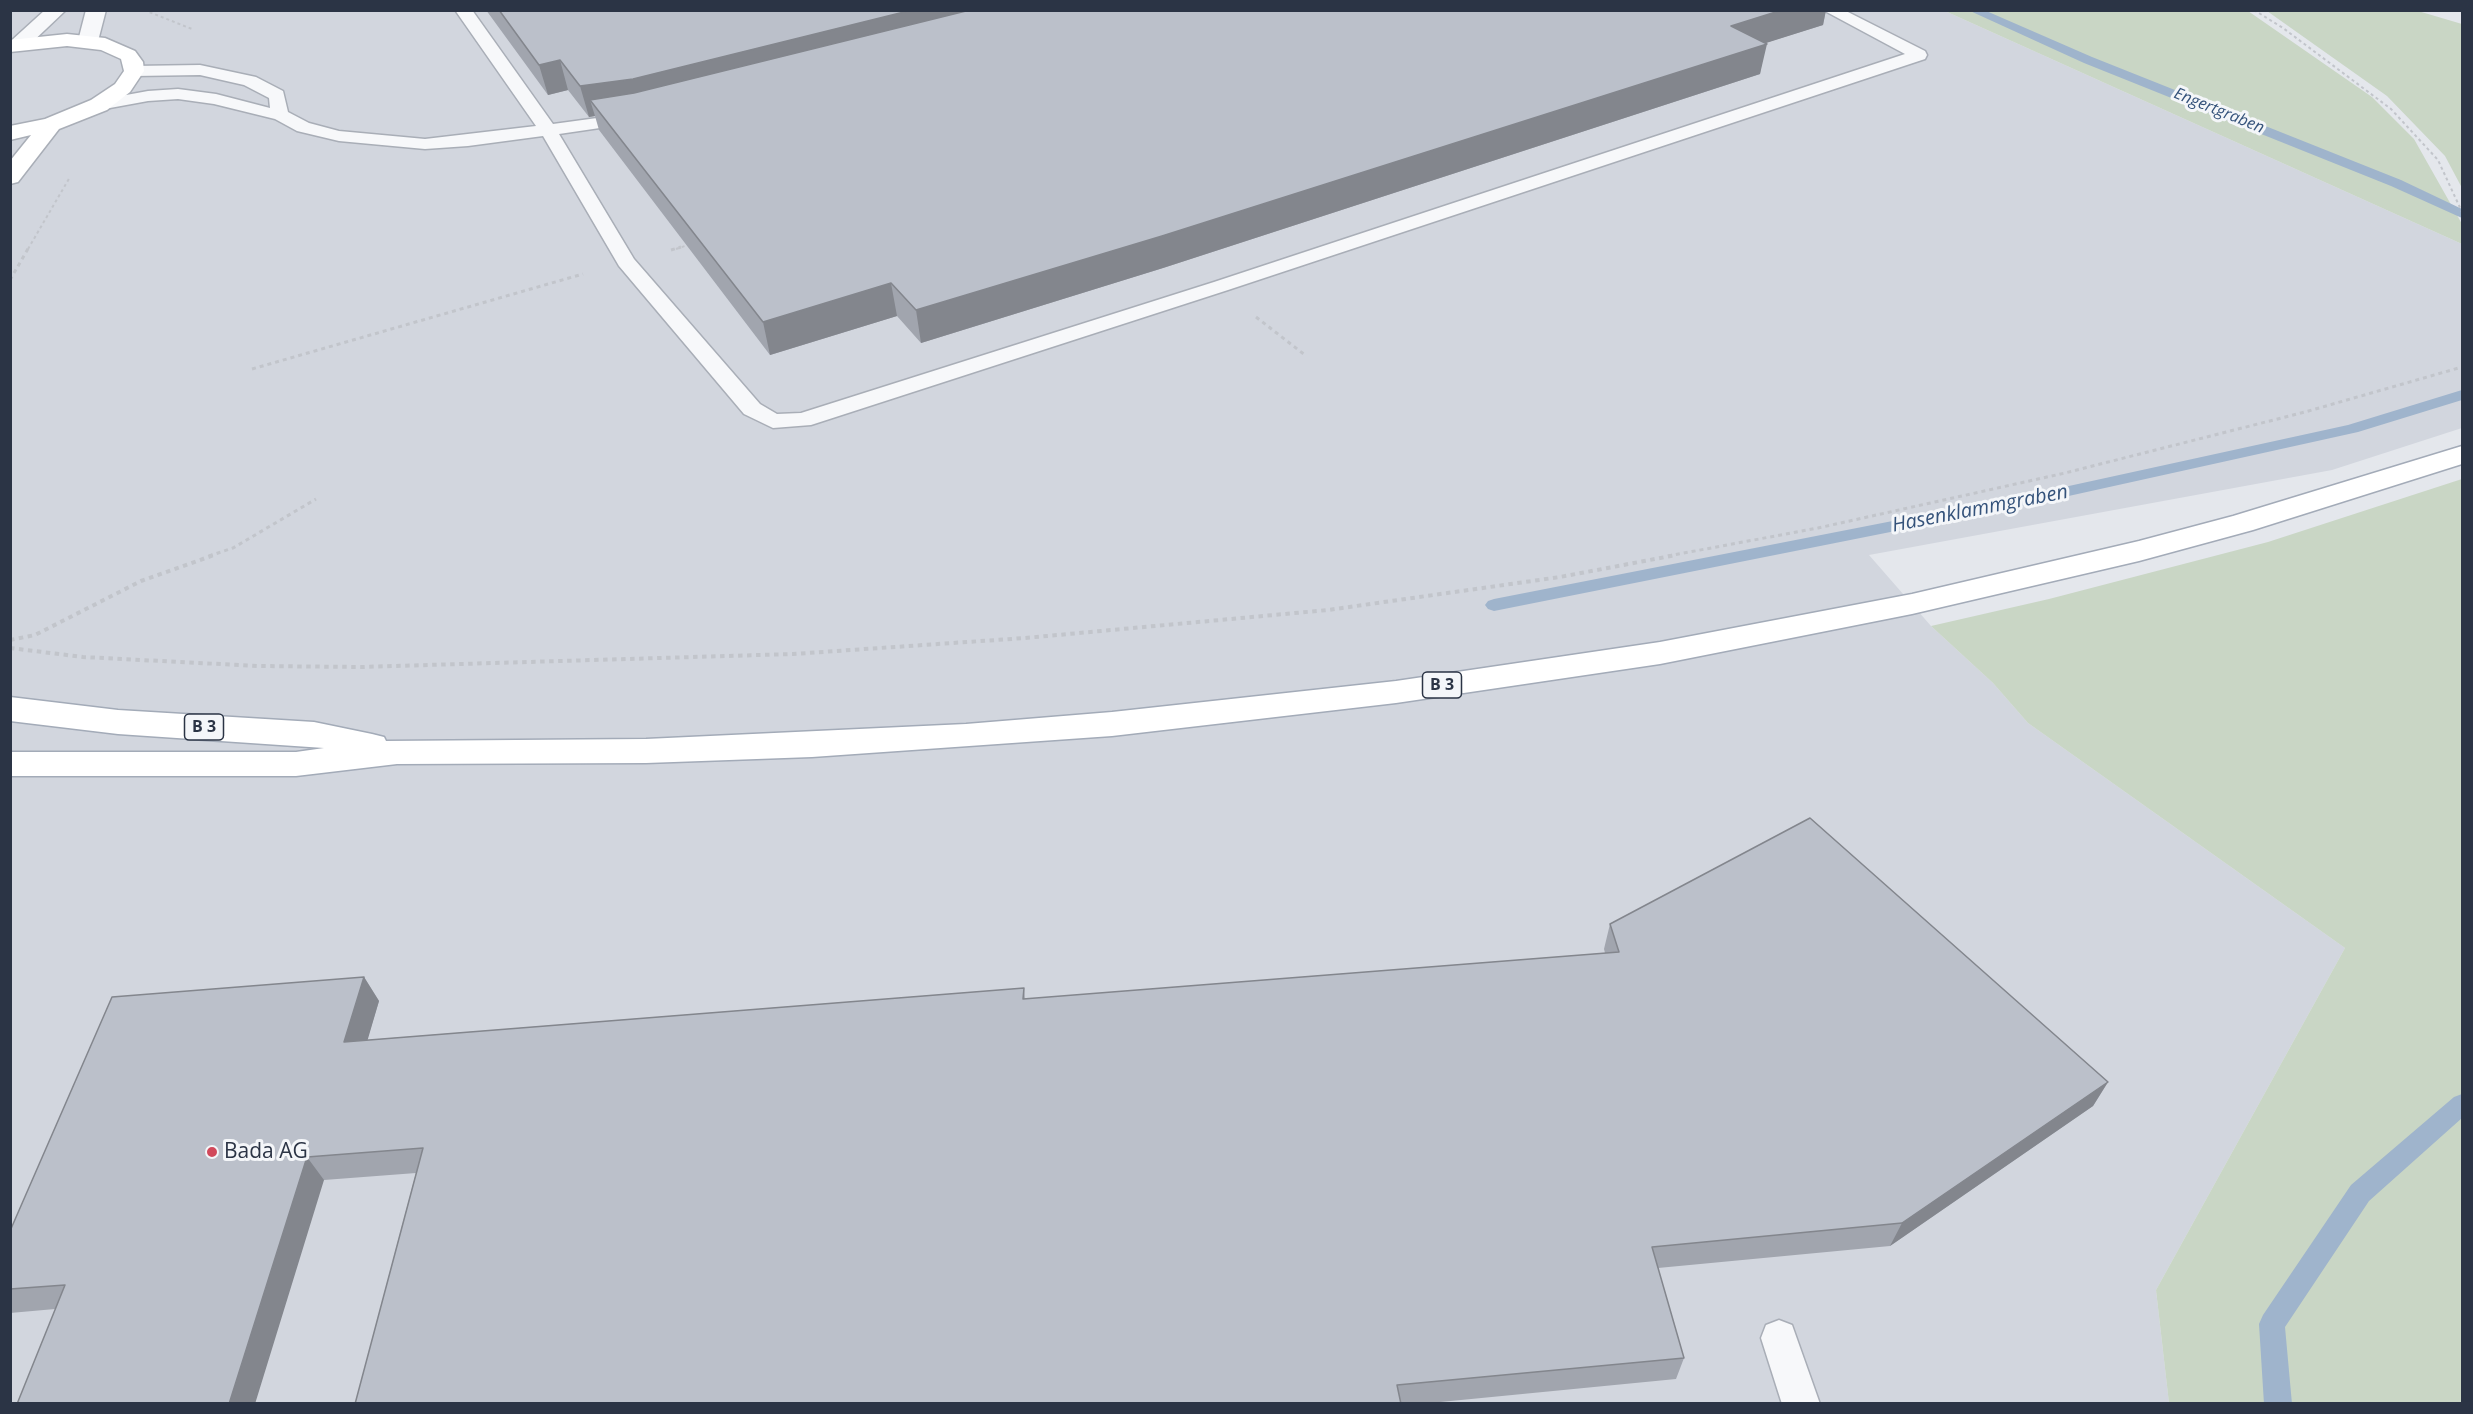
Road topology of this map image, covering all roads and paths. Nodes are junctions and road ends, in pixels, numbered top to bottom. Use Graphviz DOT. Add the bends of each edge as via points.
graph roads {
  1 [pos="57,10"];
  2 [pos="96,10"];
  3 [pos="463,10"];
  4 [pos="1830,10"];
  5 [pos="2254,10"];
  6 [pos="88,41"];
  7 [pos="15,45"];
  8 [pos="134,71"];
  9 [pos="99,105"];
  10 [pos="280,114"];
  11 [pos="653,114"];
  12 [pos="51,124"];
  13 [pos="548,130"];
  14 [pos="10,133"];
  15 [pos="10,177"];
  16 [pos="2463,212"];
  17 [pos="593,272"];
  18 [pos="1253,314"];
  19 [pos="1305,356"];
  20 [pos="2463,367"];
  21 [pos="252,369"];
  22 [pos="2463,455"];
  23 [pos="316,499"];
  24 [pos="10,640"];
  25 [pos="10,648"];
  26 [pos="10,709"];
  27 [pos="397,752"];
  28 [pos="10,764"];
  29 [pos="1779,1338"];
  30 [pos="1801,1404"];
  1 -- 7 [label="street"];
  2 -- 6 [label="street"];
  3 -- 13 [label="lane"];
  4 -- 13 [label="lane" via="1919,55 803,420 773,421 752,409 626,262"];
  5 -- 16 [label="path" via="2391,109 2438,160"];
  6 -- 7 [label="main road"];
  6 -- 8 [label="main road" via="119,48 133,62"];
  8 -- 9 [label="main road" via="123,88"];
  8 -- 10 [label="lane" via="200,70 250,81 277,95"];
  9 -- 10 [label="lane" via="178,94"];
  9 -- 12 [label="main road"];
  10 -- 13 [label="lane" via="303,127 330,134 425,144"];
  11 -- 13 [label="lane"];
  12 -- 14 [label="main road"];
  12 -- 15 [label="main road"];
  17 -- 21 [label="path"];
  18 -- 19 [label="path"];
  20 -- 25 [label="path" via="2065,473 1818,528 1560,577 1328,610 1025,638 793,654 361,667 83,657"];
  22 -- 27 [label="main road, B 3" via="2243,523 1912,604 1660,653 1396,692 966,736 646,752"];
  23 -- 24 [label="path" via="233,548 141,581 35,635"];
  26 -- 27 [label="main road, B 3" via="118,722 314,735"];
  27 -- 28 [label="main road, B 3" via="296,764"];
  29 -- 30 [label="lane"];
}
